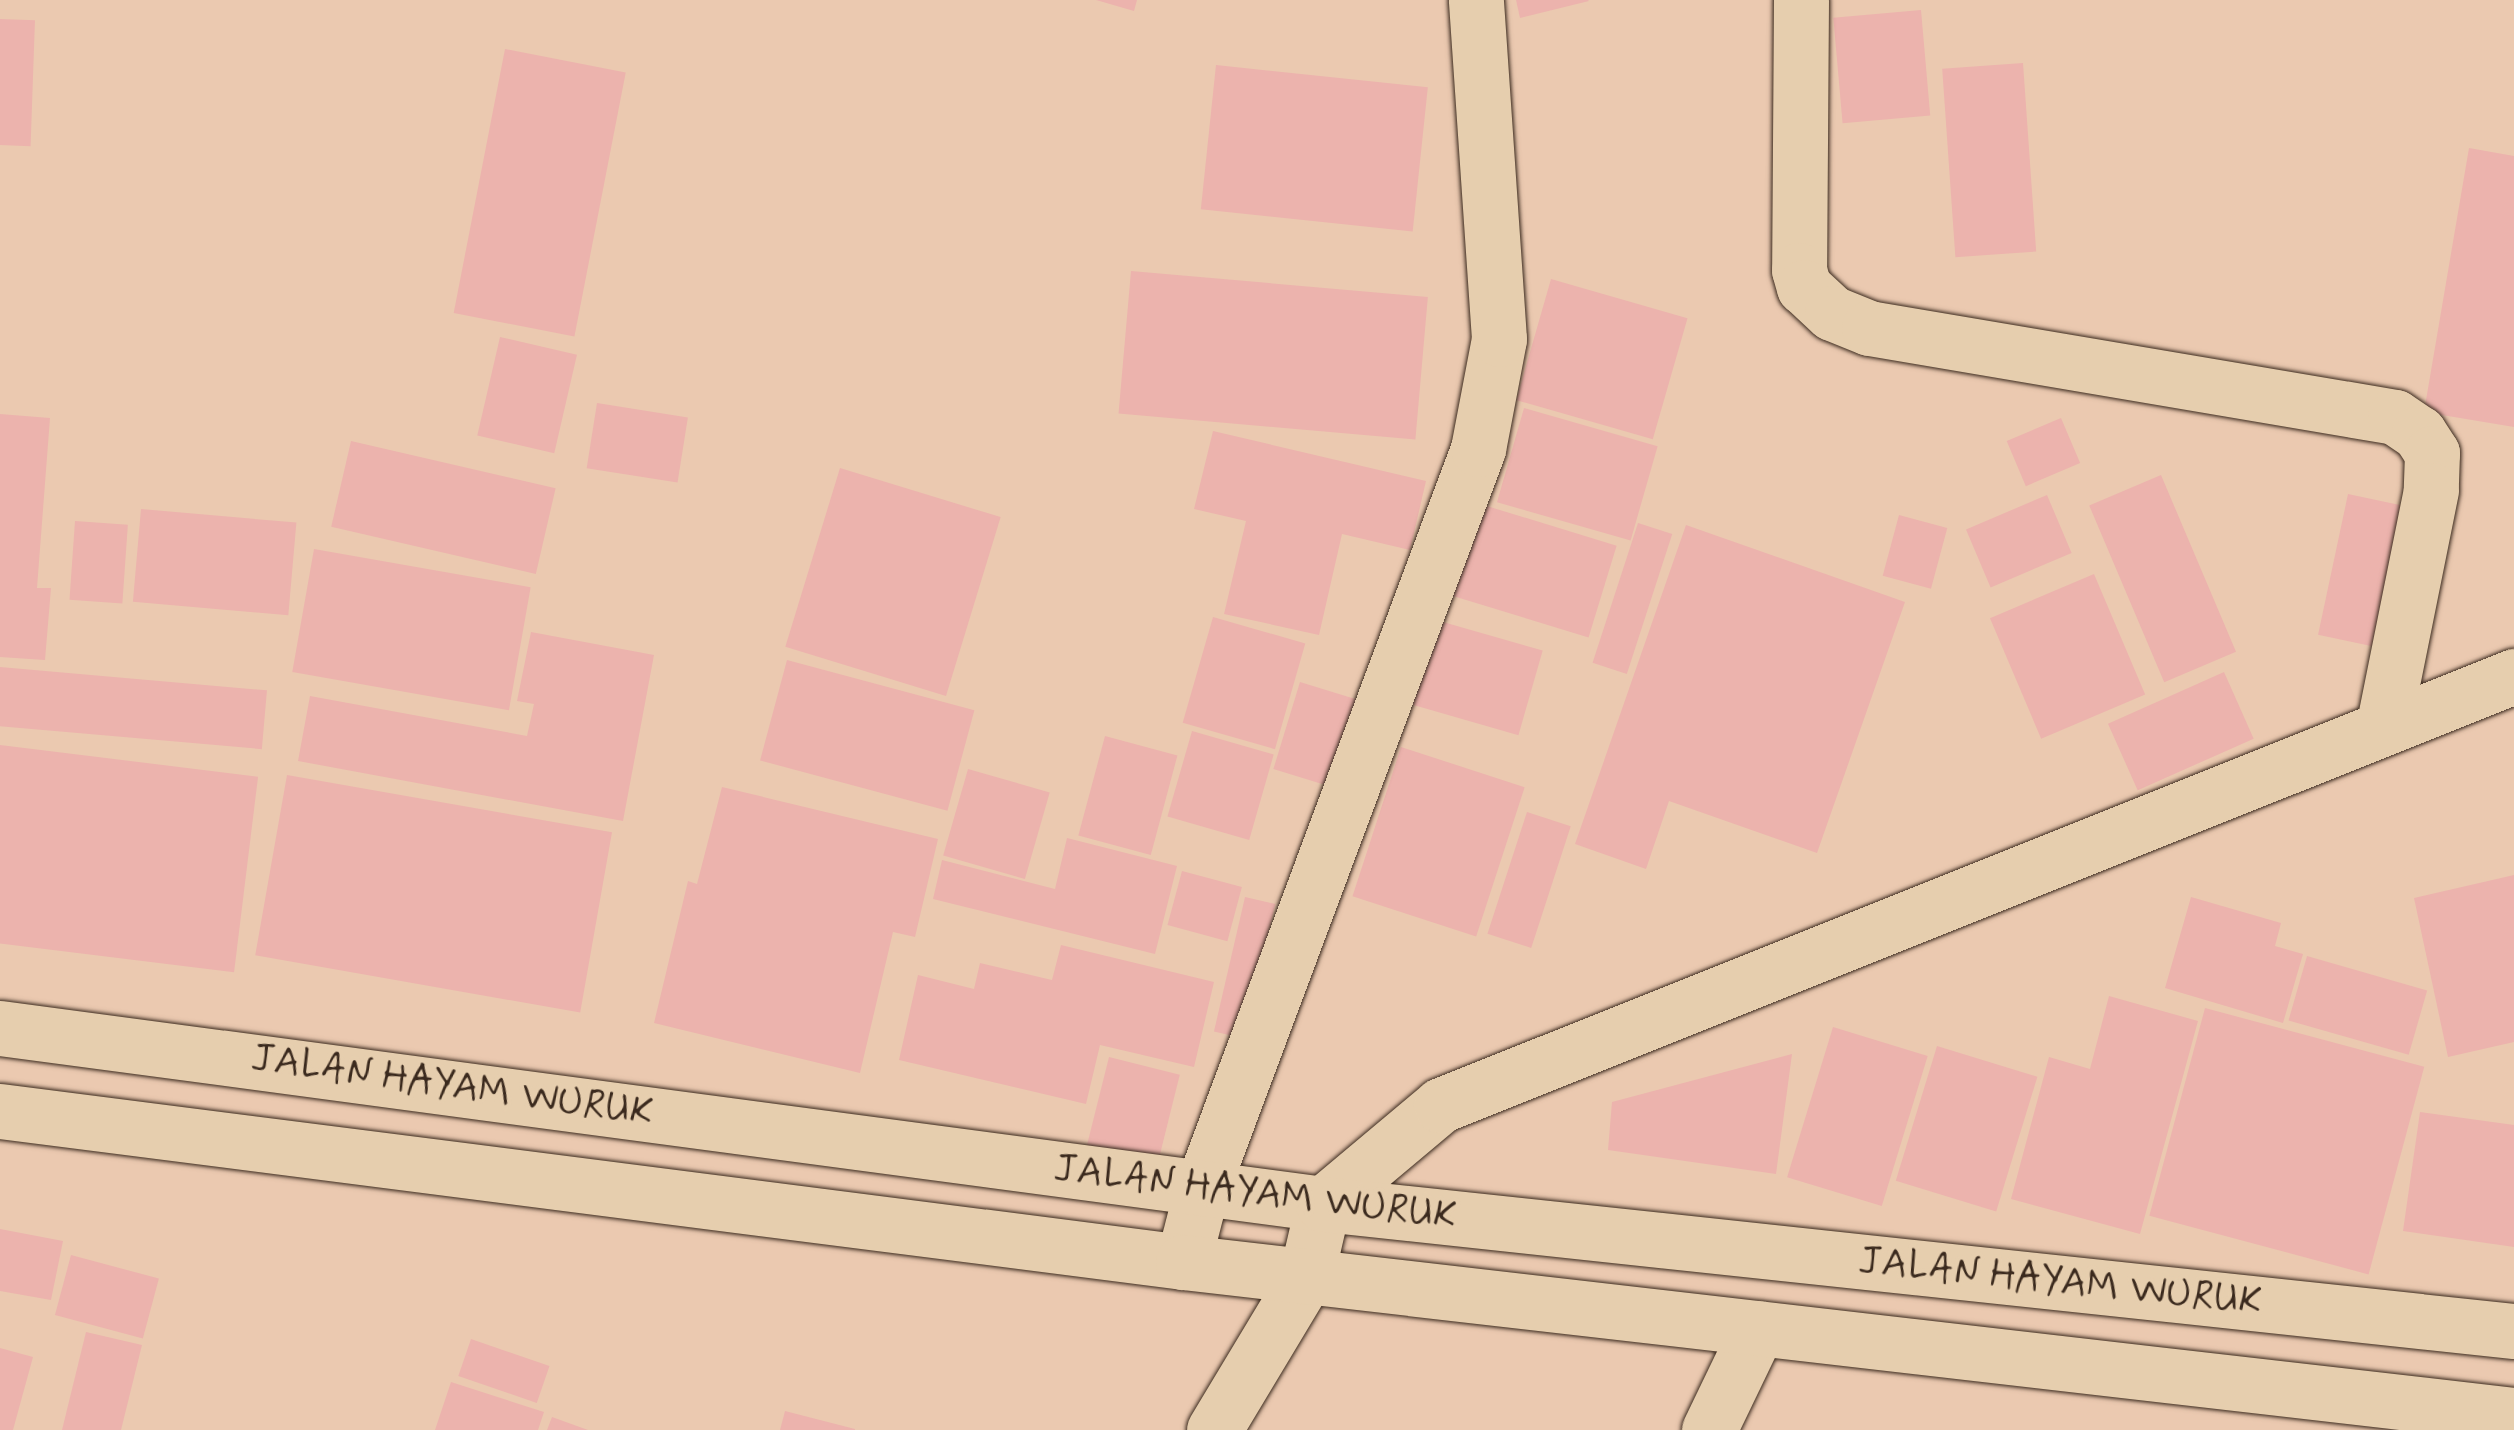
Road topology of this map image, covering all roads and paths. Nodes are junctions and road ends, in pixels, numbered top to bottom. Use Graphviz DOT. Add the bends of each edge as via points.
graph roads {
  1 [pos="1476,0"];
  2 [pos="1802,0"];
  3 [pos="2514,676"];
  4 [pos="2383,728"];
  5 [pos="0,1028"];
  6 [pos="0,1112"];
  7 [pos="1202,1188"];
  8 [pos="1324,1204"];
  9 [pos="1183,1262"];
  10 [pos="1306,1276"];
  11 [pos="1758,1328"];
  12 [pos="2514,1332"];
  13 [pos="2510,1420"];
  14 [pos="1214,1430"];
  15 [pos="1709,1430"];
  1 -- 7 [label="main road" via="1498,339 1478,449"];
  2 -- 4 [label="main road" via="1800,270 1804,287 1832,313 1869,328 2395,417 2420,433 2432,453 2431,490"];
  3 -- 4 [label="main road"];
  4 -- 8 [label="main road" via="1441,1104"];
  5 -- 7 [label="main road, JALAN HAYAM WURUK"];
  6 -- 9 [label="main road, JALAN HAYAM WURUK"];
  7 -- 8 [label="main road, JALAN HAYAM WURUK"];
  7 -- 9 [label="main road"];
  8 -- 10 [label="main road"];
  8 -- 12 [label="main road, JALAN HAYAM WURUK"];
  9 -- 10 [label="main road, JALAN HAYAM WURUK"];
  10 -- 11 [label="main road, JALAN HAYAM WURUK"];
  10 -- 14 [label="main road"];
  11 -- 13 [label="main road, JALAN HAYAM WURUK"];
  11 -- 15 [label="main road"];
}
